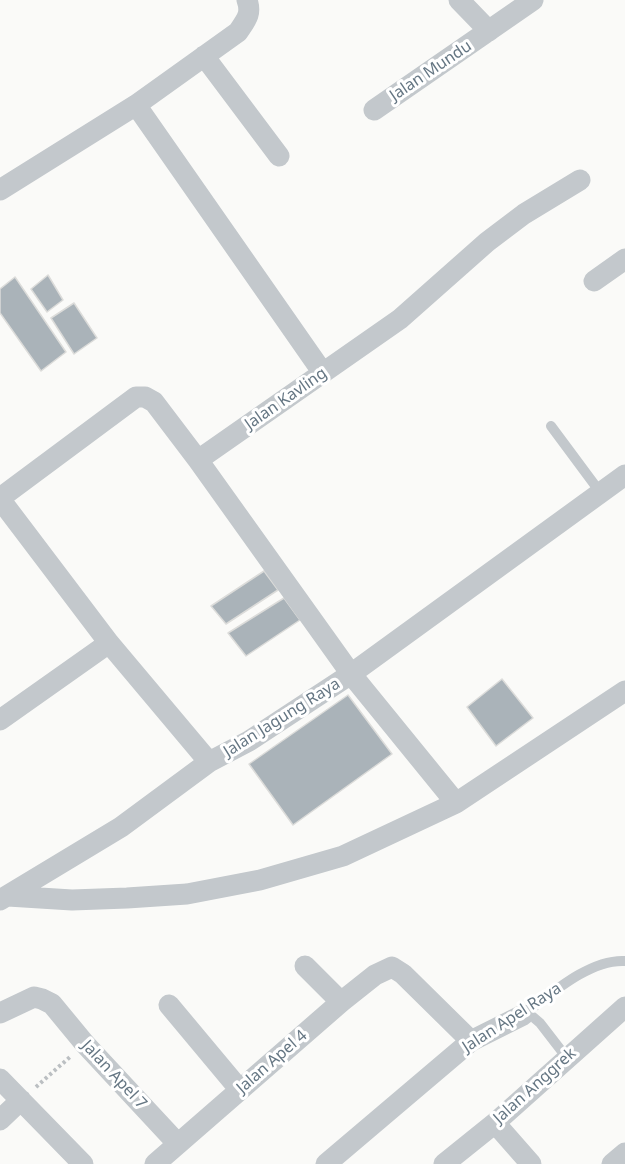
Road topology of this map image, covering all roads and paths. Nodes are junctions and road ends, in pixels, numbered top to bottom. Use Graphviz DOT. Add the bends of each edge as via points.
graph roads {
  1 [pos="247,0"];
  2 [pos="459,0"];
  3 [pos="533,0"];
  4 [pos="489,31"];
  5 [pos="204,56"];
  6 [pos="136,105"];
  7 [pos="374,110"];
  8 [pos="279,156"];
  9 [pos="580,180"];
  10 [pos="0,190"];
  11 [pos="625,259"];
  12 [pos="594,281"];
  13 [pos="323,373"];
  14 [pos="551,426"];
  15 [pos="198,460"];
  16 [pos="625,475"];
  17 [pos="600,492"];
  18 [pos="0,499"];
  19 [pos="109,643"];
  20 [pos="351,674"];
  21 [pos="625,691"];
  22 [pos="0,720"];
  23 [pos="209,762"];
  24 [pos="456,803"];
  25 [pos="4,898"];
  26 [pos="625,961"];
  27 [pos="305,966"];
  28 [pos="341,1002"];
  29 [pos="169,1005"];
  30 [pos="625,1007"];
  31 [pos="0,1013"];
  32 [pos="523,1015"];
  33 [pos="471,1041"];
  34 [pos="85,1044"];
  35 [pos="567,1058"];
  36 [pos="0,1079"];
  37 [pos="240,1090"];
  38 [pos="21,1100"];
  39 [pos="0,1120"];
  40 [pos="495,1123"];
  41 [pos="178,1144"];
  42 [pos="625,1153"];
  43 [pos="83,1164"];
  44 [pos="155,1164"];
  45 [pos="326,1164"];
  46 [pos="444,1164"];
  47 [pos="531,1164"];
  48 [pos="612,1164"];
  1 -- 5 [label="street" via="249,16 238,32"];
  2 -- 4 [label="street"];
  3 -- 4 [label="street, Jalan Mundu"];
  4 -- 7 [label="street, Jalan Mundu"];
  5 -- 6 [label="street"];
  5 -- 8 [label="street"];
  6 -- 10 [label="street"];
  6 -- 13 [label="street"];
  9 -- 13 [label="street, Jalan Kavling" via="524,214 400,319"];
  11 -- 12 [label="street"];
  13 -- 15 [label="street, Jalan Kavling"];
  14 -- 17 [label="lane"];
  15 -- 18 [label="street" via="154,402 136,397"];
  15 -- 20 [label="street"];
  16 -- 17 [label="street, Jalan Jagung Raya"];
  17 -- 20 [label="street, Jalan Jagung Raya"];
  18 -- 19 [label="street, Jalan Jagung Raya"];
  19 -- 22 [label="street"];
  19 -- 23 [label="street, Jalan Jagung Raya"];
  20 -- 23 [label="street, Jalan Jagung Raya" via="249,741"];
  20 -- 24 [label="street"];
  21 -- 24 [label="street"];
  23 -- 25 [label="street" via="121,827"];
  24 -- 25 [label="street" via="343,856 261,880 187,894 72,900"];
  26 -- 32 [label="lane, Jalan Apel Raya" via="574,977"];
  27 -- 28 [label="street"];
  28 -- 33 [label="street, Jalan Apel 4" via="375,975 392,967"];
  28 -- 37 [label="street, Jalan Apel 4"];
  29 -- 37 [label="street"];
  30 -- 35 [label="street, Jalan Anggrek"];
  31 -- 34 [label="street, Jalan Apel 7" via="34,997 42,999 52,1004"];
  32 -- 33 [label="street, Jalan Apel Raya"];
  32 -- 35 [label="lane" via="540,1023"];
  33 -- 45 [label="street, Jalan Apel Raya"];
  34 -- 38 [label="path"];
  34 -- 41 [label="street, Jalan Apel 7"];
  35 -- 40 [label="street, Jalan Anggrek"];
  36 -- 38 [label="street"];
  37 -- 41 [label="street, Jalan Apel 4"];
  38 -- 39 [label="street"];
  38 -- 43 [label="street"];
  40 -- 46 [label="street, Jalan Anggrek"];
  40 -- 47 [label="street"];
  41 -- 44 [label="street, Jalan Apel 4"];
  42 -- 48 [label="street"];
}
